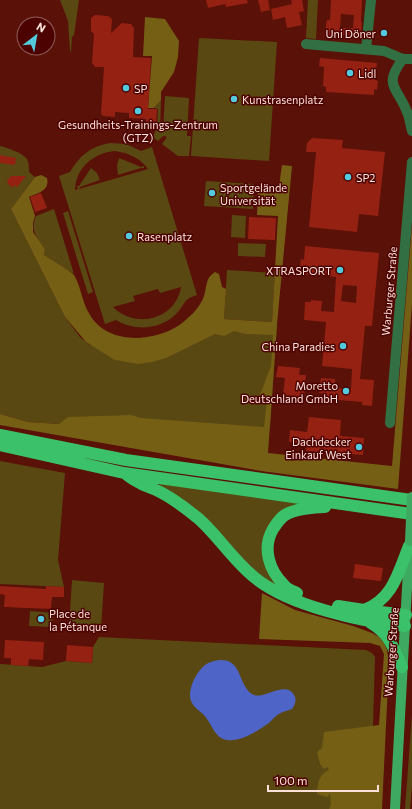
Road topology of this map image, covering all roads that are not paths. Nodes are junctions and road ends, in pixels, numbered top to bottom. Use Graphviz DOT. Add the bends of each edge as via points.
graph roads {
  1 [pos="371,0"];
  2 [pos="306,44"];
  3 [pos="366,49"];
  4 [pos="408,59"];
  5 [pos="412,131"];
  6 [pos="412,162"];
  7 [pos="390,423"];
  8 [pos="0,435"];
  9 [pos="0,445"];
  10 [pos="124,473"];
  11 [pos="412,499"];
  12 [pos="351,506"];
  13 [pos="412,514"];
  14 [pos="410,544"];
  15 [pos="366,616"];
  16 [pos="405,621"];
  17 [pos="402,667"];
  18 [pos="395,809"];
  1 -- 3 [label="street"];
  2 -- 3 [label="street"];
  3 -- 4 [label="street" via="384,51"];
  4 -- 5 [label="street" via="395,69 392,80 407,112"];
  6 -- 7 [label="street, Warburger Straße"];
  8 -- 11 [label="highway" via="126,460"];
  9 -- 10 [label="highway"];
  10 -- 12 [label="highway"];
  10 -- 15 [label="highway" via="139,483 161,492 200,520 242,566 270,588 297,602"];
  11 -- 14 [label="main road, Warburger Straße, bridge"];
  12 -- 13 [label="highway"];
  12 -- 15 [label="highway" via="312,507 286,514 269,536 267,548 269,562 285,586 303,596"];
  14 -- 15 [label="highway" via="394,584"];
  14 -- 16 [label="main road, Warburger Straße"];
  15 -- 16 [label="highway"];
  15 -- 17 [label="highway" via="388,636"];
  16 -- 17 [label="main road, Warburger Straße"];
  17 -- 18 [label="main road, Warburger Straße"];
}
